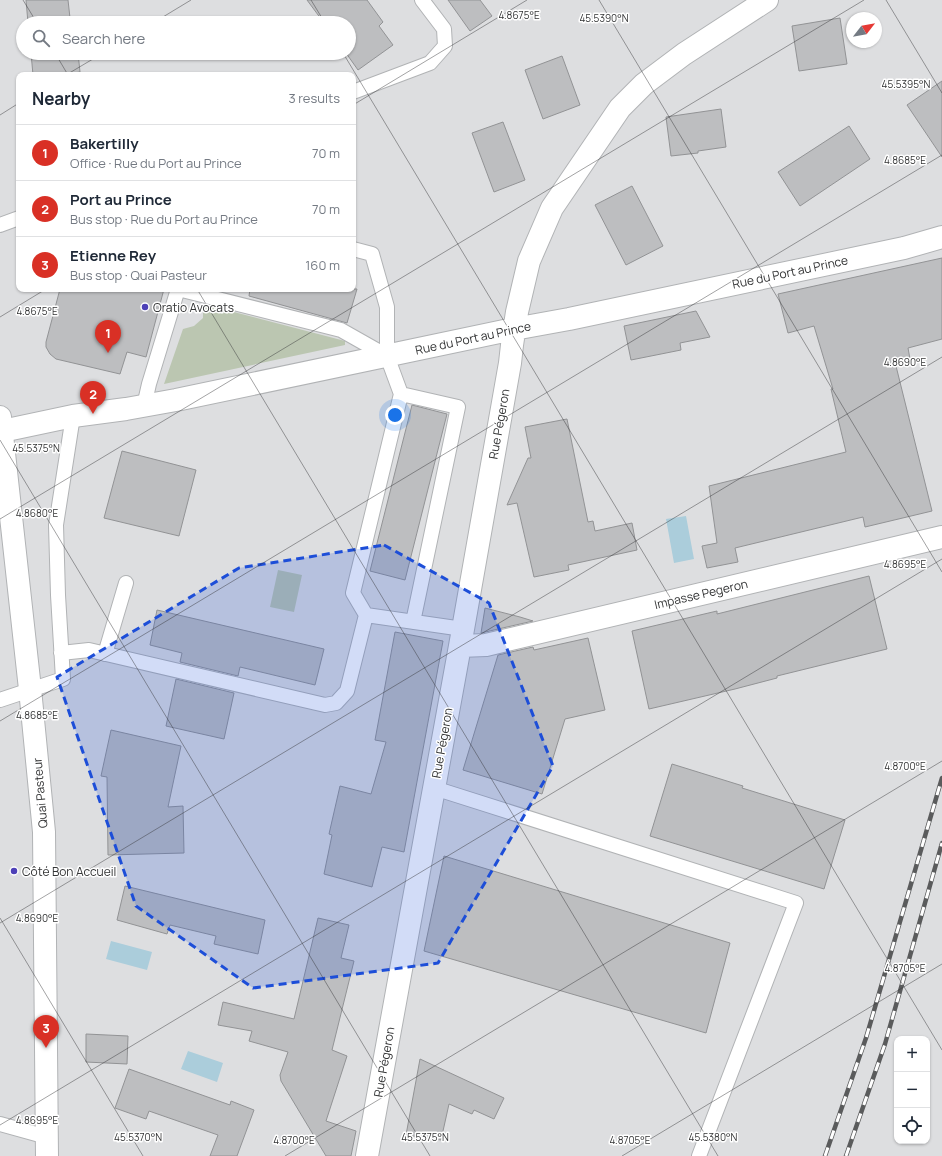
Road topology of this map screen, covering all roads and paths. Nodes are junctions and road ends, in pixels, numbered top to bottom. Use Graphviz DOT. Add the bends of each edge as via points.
graph roads {
  1 [pos="422,0"];
  2 [pos="766,0"];
  3 [pos="356,91"];
  4 [pos="16,219"];
  5 [pos="0,225"];
  6 [pos="942,237"];
  7 [pos="356,249"];
  8 [pos="177,292"];
  9 [pos="190,292"];
  10 [pos="514,329"];
  11 [pos="387,356"];
  12 [pos="401,394"];
  13 [pos="144,406"];
  14 [pos="73,416"];
  15 [pos="1,424"];
  16 [pos="942,537"];
  17 [pos="126,583"];
  18 [pos="366,615"];
  19 [pos="413,622"];
  20 [pos="462,638"];
  21 [pos="61,653"];
  22 [pos="106,654"];
  23 [pos="30,690"];
  24 [pos="0,700"];
  25 [pos="434,788"];
  26 [pos="0,1124"];
  27 [pos="47,1147"];
  28 [pos="367,1156"];
  29 [pos="699,1156"];
  1 -- 3 [label="lane" via="444,29 445,46 430,63"];
  2 -- 10 [label="street, Rue Pégeron" via="661,71 620,108 552,208 529,261"];
  4 -- 5 [label="lane"];
  6 -- 10 [label="street, Rue du Port au Prince" via="889,251 577,318"];
  7 -- 11 [label="lane" via="372,254 387,307"];
  8 -- 13 [label="lane"];
  9 -- 11 [label="lane" via="341,330"];
  10 -- 11 [label="street, Rue du Port au Prince"];
  10 -- 20 [label="street, Rue Pégeron"];
  11 -- 12 [label="lane"];
  11 -- 13 [label="street, Rue du Port au Prince"];
  12 -- 18 [label="lane" via="353,593"];
  12 -- 19 [label="lane" via="458,407"];
  13 -- 14 [label="street, Rue du Port au Prince"];
  14 -- 15 [label="street, Rue du Port au Prince"];
  14 -- 21 [label="lane" via="56,525"];
  15 -- 23 [label="street, Quai Pasteur"];
  16 -- 20 [label="street, Impasse Pegeron" via="486,645"];
  17 -- 22 [label="lane"];
  18 -- 19 [label="lane"];
  18 -- 22 [label="lane" via="347,691 336,703 325,706"];
  19 -- 20 [label="lane"];
  20 -- 25 [label="street, Rue Pégeron"];
  21 -- 22 [label="lane" via="89,650"];
  21 -- 23 [label="lane" via="63,679"];
  23 -- 24 [label="lane"];
  23 -- 27 [label="street, Quai Pasteur" via="44,832"];
  25 -- 28 [label="street, Rue Pégeron"];
  25 -- 29 [label="lane" via="796,903"];
  26 -- 27 [label="lane"];
}
